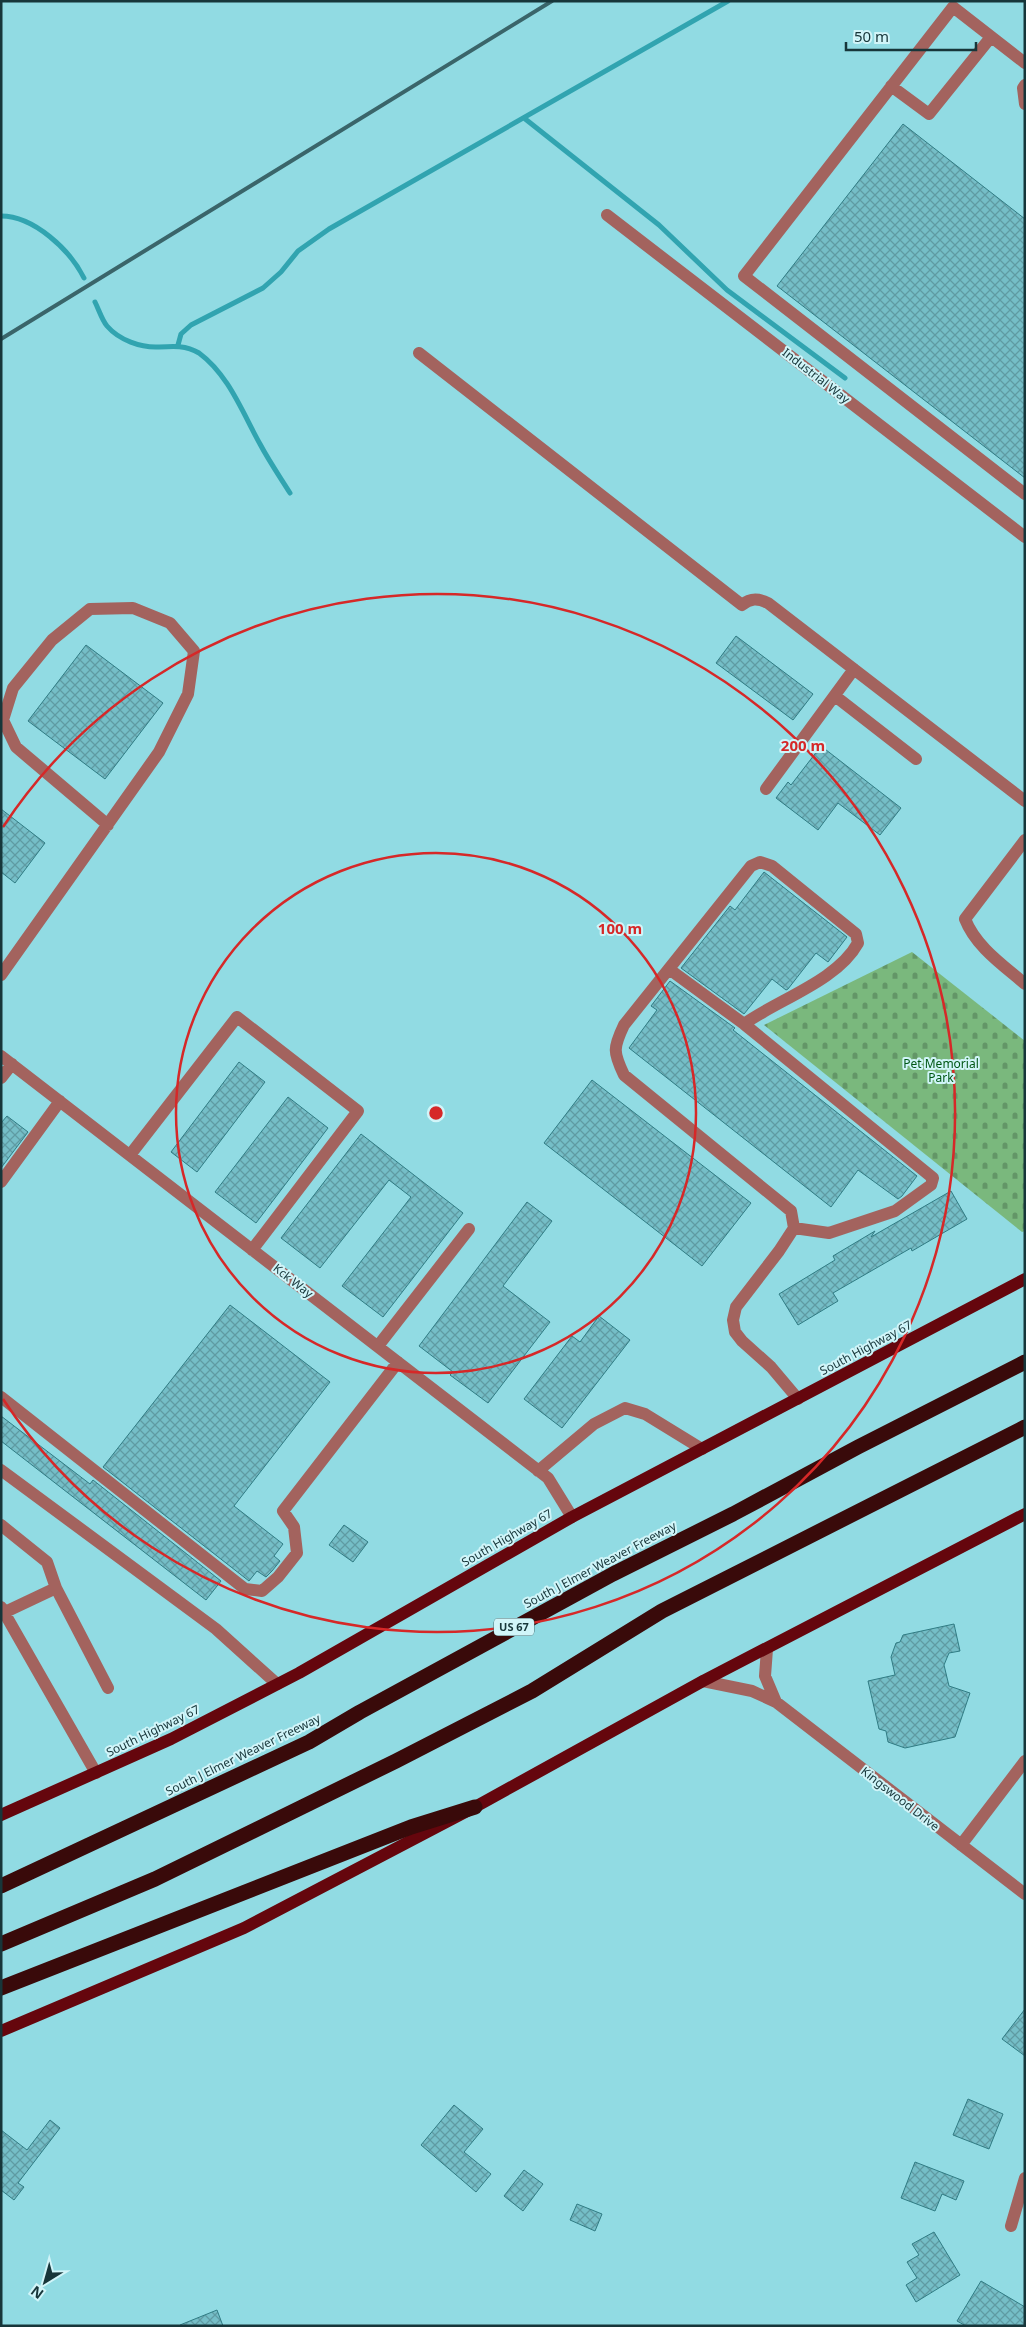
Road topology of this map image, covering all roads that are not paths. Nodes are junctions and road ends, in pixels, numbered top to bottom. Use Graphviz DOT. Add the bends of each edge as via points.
graph roads {
  1 [pos="990,37"];
  2 [pos="1025,63"];
  3 [pos="1025,84"];
  4 [pos="891,86"];
  5 [pos="1025,104"];
  6 [pos="607,215"];
  7 [pos="419,353"];
  8 [pos="1025,494"];
  9 [pos="1025,537"];
  10 [pos="854,669"];
  11 [pos="834,696"];
  12 [pos="916,759"];
  13 [pos="766,789"];
  14 [pos="1025,800"];
  15 [pos="108,825"];
  16 [pos="1025,840"];
  17 [pos="669,969"];
  18 [pos="1,975"];
  19 [pos="1025,984"];
  20 [pos="744,1024"];
  21 [pos="1,1056"];
  22 [pos="12,1064"];
  23 [pos="1,1078"];
  24 [pos="60,1101"];
  25 [pos="130,1155"];
  26 [pos="1,1182"];
  27 [pos="794,1228"];
  28 [pos="469,1229"];
  29 [pos="252,1250"];
  30 [pos="1025,1278"];
  31 [pos="378,1346"];
  32 [pos="398,1362"];
  33 [pos="1025,1362"];
  34 [pos="1,1397"];
  35 [pos="798,1399"];
  36 [pos="1025,1427"];
  37 [pos="702,1449"];
  38 [pos="1,1470"];
  39 [pos="538,1471"];
  40 [pos="1025,1514"];
  41 [pos="572,1517"];
  42 [pos="1,1525"];
  43 [pos="56,1588"];
  44 [pos="2,1611"];
  45 [pos="767,1650"];
  46 [pos="703,1681"];
  47 [pos="277,1684"];
  48 [pos="108,1688"];
  49 [pos="776,1702"];
  50 [pos="1025,1761"];
  51 [pos="96,1773"];
  52 [pos="475,1807"];
  53 [pos="1,1815"];
  54 [pos="961,1846"];
  55 [pos="1,1886"];
  56 [pos="1025,1894"];
  57 [pos="1,1944"];
  58 [pos="1,1988"];
  59 [pos="1,2031"];
  60 [pos="1025,2178"];
  61 [pos="1011,2226"];
  1 -- 2 [label="street"];
  1 -- 4 [label="street" via="929,114"];
  1 -- 4 [label="street" via="953,8"];
  3 -- 5 [label="street"];
  4 -- 8 [label="street" via="744,276"];
  6 -- 9 [label="street, Industrial Way"];
  7 -- 10 [label="street" via="742,606 748,600 760,598 768,602"];
  10 -- 11 [label="street"];
  10 -- 14 [label="street"];
  11 -- 12 [label="street"];
  11 -- 13 [label="street"];
  15 -- 15 [label="street" via="159,752 188,694 194,651 170,623 133,608 90,609 52,640 13,688 3,720 16,747"];
  15 -- 18 [label="street"];
  16 -- 19 [label="street" via="965,920 979,944"];
  17 -- 20 [label="street"];
  17 -- 20 [label="street" via="751,866 760,862 772,866 856,934 858,943 830,973"];
  17 -- 27 [label="street" via="624,1026 615,1044 618,1062 624,1074 791,1211"];
  20 -- 27 [label="street" via="933,1178 930,1185 895,1211 829,1233"];
  21 -- 22 [label="street, Kck Way"];
  22 -- 23 [label="street"];
  22 -- 24 [label="street, Kck Way"];
  24 -- 25 [label="street, Kck Way"];
  24 -- 26 [label="street"];
  25 -- 29 [label="street, Kck Way"];
  25 -- 29 [label="street" via="238,1016 358,1111"];
  27 -- 35 [label="street" via="736,1307 733,1320 735,1332 742,1341 771,1367"];
  28 -- 31 [label="street"];
  29 -- 31 [label="street, Kck Way"];
  30 -- 35 [label="main road, South Highway 67"];
  31 -- 32 [label="street, Kck Way"];
  32 -- 34 [label="street" via="283,1510 294,1527 297,1553 262,1591 245,1588"];
  32 -- 39 [label="street, Kck Way"];
  33 -- 55 [label="highway, South J Elmer Weaver Freeway / US 67" via="613,1574 309,1742"];
  35 -- 37 [label="main road, South Highway 67"];
  36 -- 57 [label="highway" via="662,1611 532,1691 396,1761 156,1879"];
  37 -- 39 [label="street" via="645,1414 625,1408 594,1424"];
  37 -- 41 [label="main road, South Highway 67"];
  38 -- 47 [label="street" via="216,1629"];
  39 -- 41 [label="street, Kck Way" via="548,1478"];
  40 -- 45 [label="main road"];
  41 -- 47 [label="main road, South Highway 67"];
  42 -- 43 [label="street" via="47,1562"];
  43 -- 44 [label="street"];
  43 -- 48 [label="street"];
  44 -- 51 [label="street"];
  45 -- 46 [label="main road"];
  45 -- 49 [label="street, Kingswood Drive" via="765,1676"];
  46 -- 49 [label="street, Kingswood Drive" via="752,1691"];
  46 -- 52 [label="main road"];
  47 -- 51 [label="main road, South Highway 67" via="172,1739"];
  49 -- 54 [label="street, Kingswood Drive"];
  50 -- 54 [label="street"];
  51 -- 53 [label="main road, South Highway 67"];
  52 -- 58 [label="highway" via="411,1827"];
  52 -- 59 [label="main road" via="244,1928"];
  54 -- 56 [label="street, Kingswood Drive"];
  60 -- 61 [label="street"];
}
